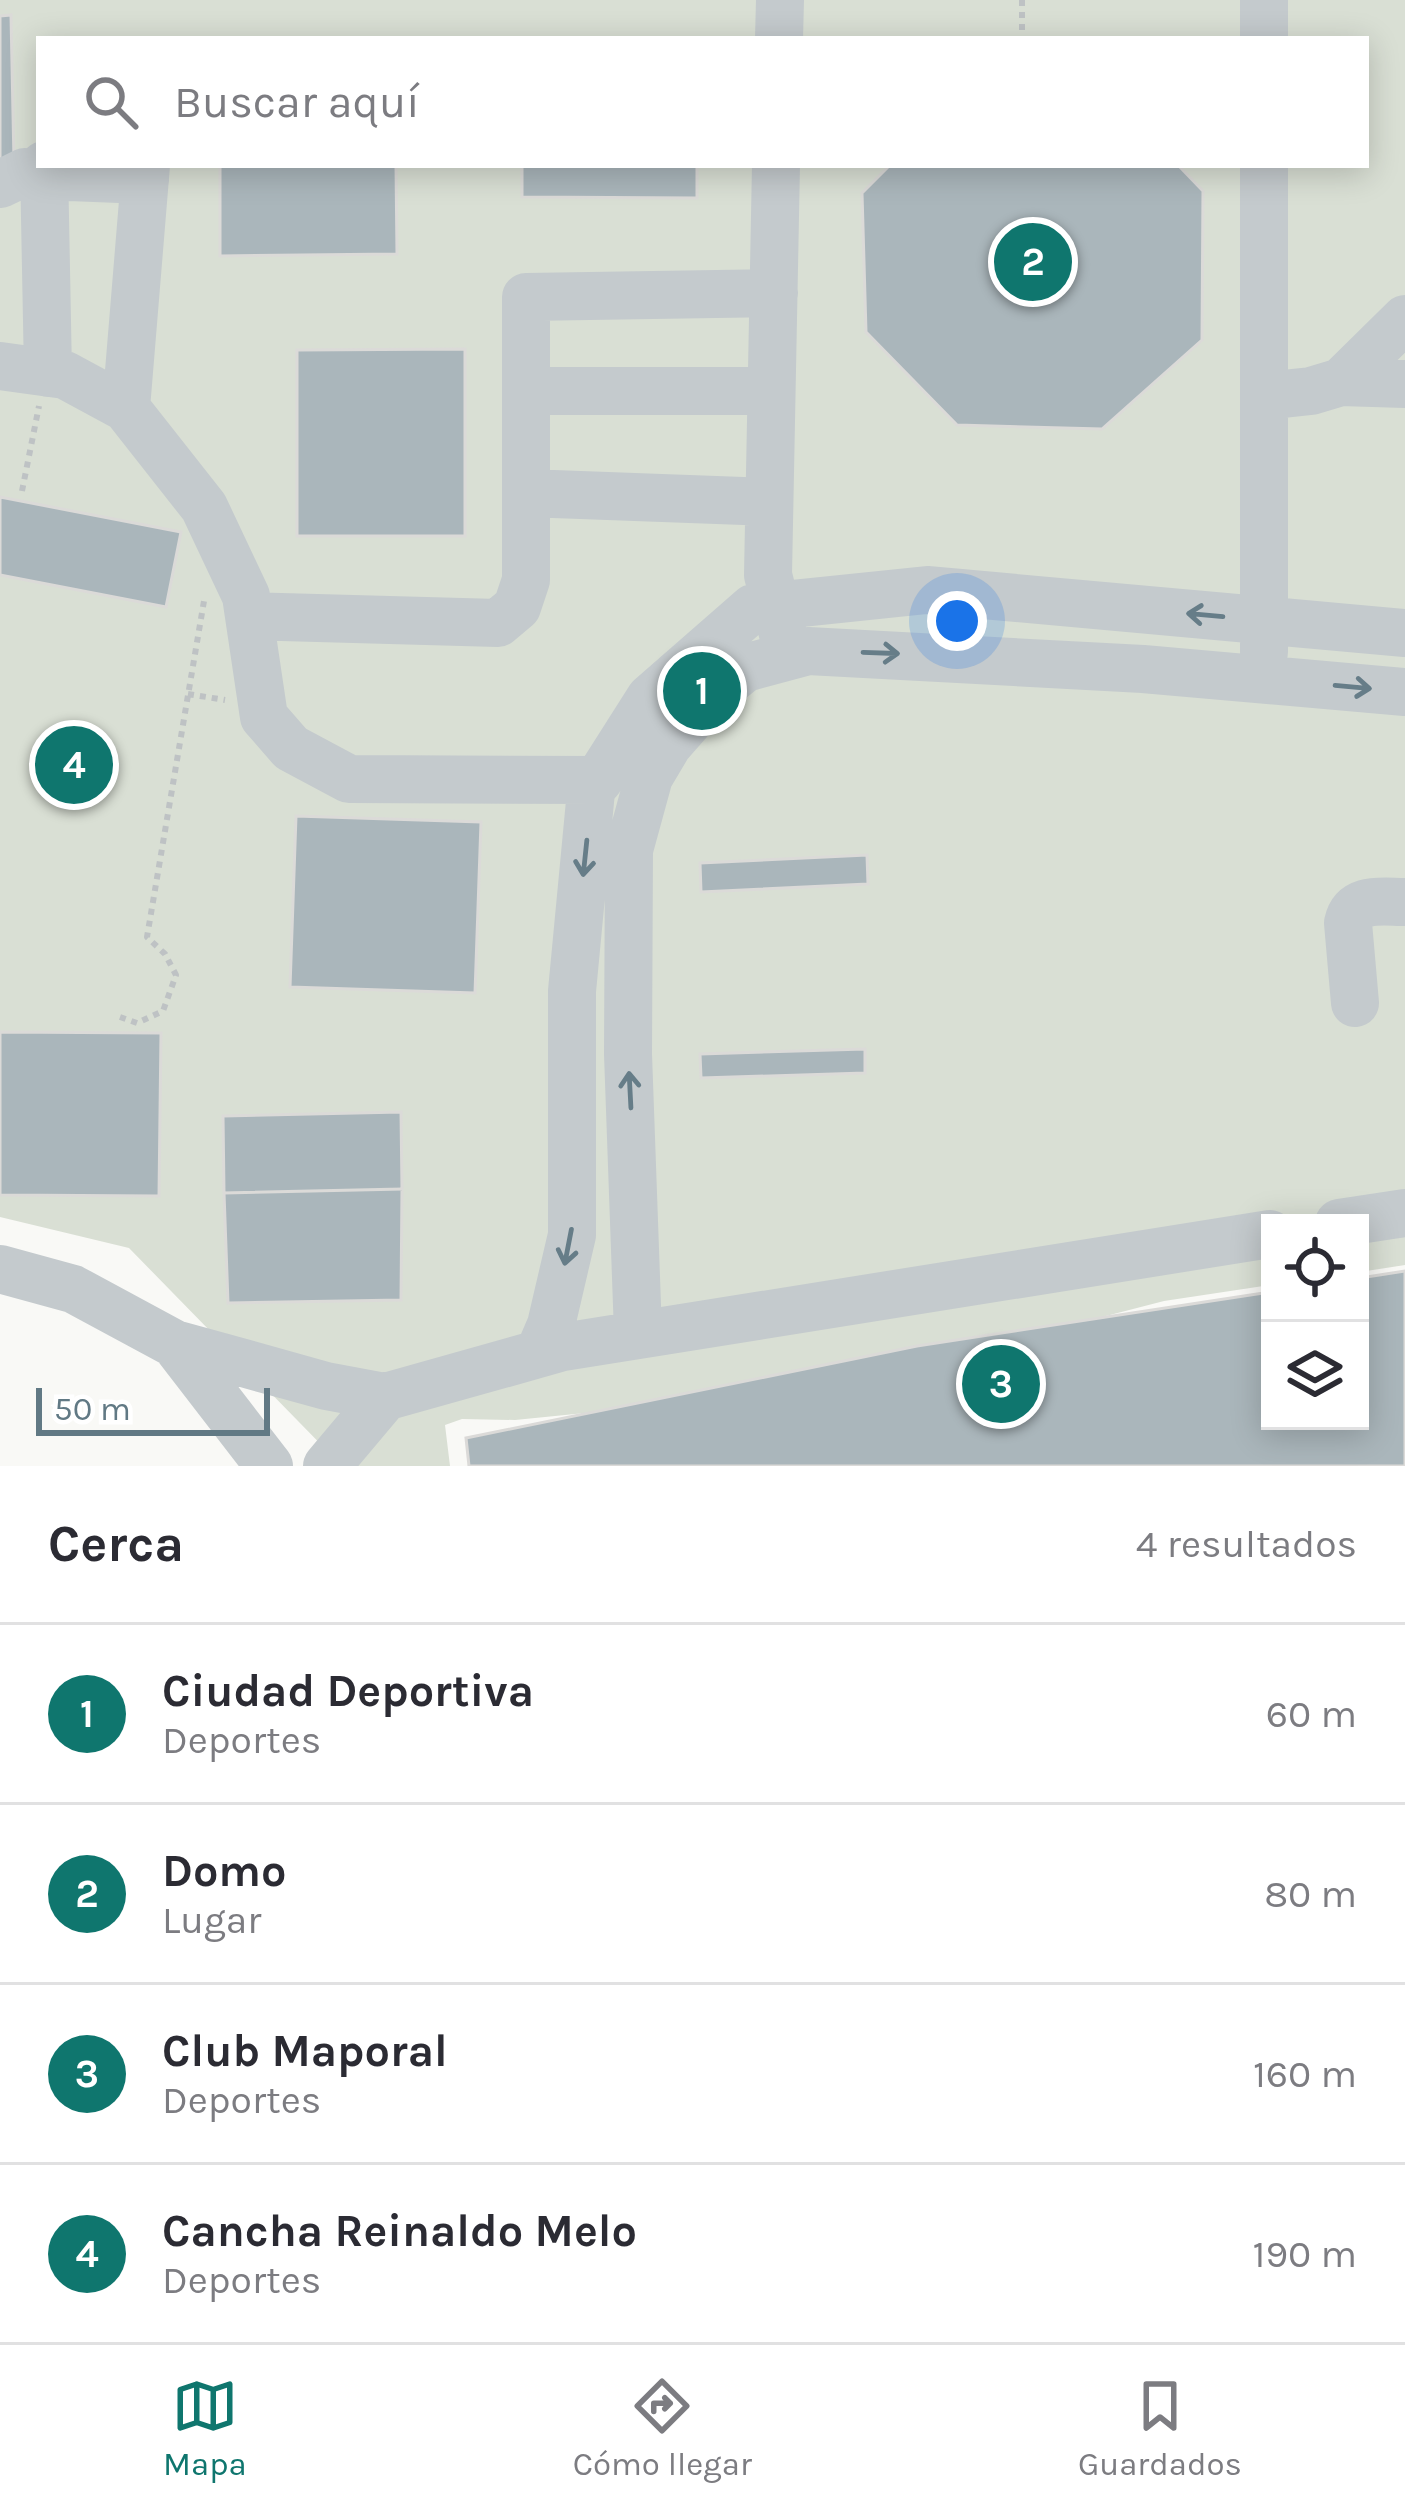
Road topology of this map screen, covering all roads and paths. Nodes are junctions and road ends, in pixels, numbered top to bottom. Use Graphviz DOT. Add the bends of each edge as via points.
graph roads {
  1 [pos="780,0"];
  2 [pos="1022,0"];
  3 [pos="1264,0"];
  4 [pos="779,36"];
  5 [pos="1022,36"];
  6 [pos="1264,36"];
  7 [pos="776,168"];
  8 [pos="1264,168"];
  9 [pos="146,172"];
  10 [pos="30,175"];
  11 [pos="774,293"];
  12 [pos="1405,319"];
  13 [pos="0,366"];
  14 [pos="45,381"];
  15 [pos="1341,382"];
  16 [pos="1405,384"];
  17 [pos="771,391"];
  18 [pos="526,392"];
  19 [pos="1264,397"];
  20 [pos="126,407"];
  21 [pos="22,491"];
  22 [pos="526,493"];
  23 [pos="769,502"];
  24 [pos="206,591"];
  25 [pos="773,606"];
  26 [pos="249,616"];
  27 [pos="1264,621"];
  28 [pos="1405,633"];
  29 [pos="791,656"];
  30 [pos="1265,679"];
  31 [pos="1405,692"];
  32 [pos="188,694"];
  33 [pos="235,702"];
  34 [pos="599,780"];
  35 [pos="1405,902"];
  36 [pos="1354,1003"];
  37 [pos="120,1017"];
  38 [pos="1405,1213"];
  39 [pos="1369,1218"];
  40 [pos="1261,1235"];
  41 [pos="0,1269"];
  42 [pos="638,1333"];
  43 [pos="175,1344"];
  44 [pos="539,1353"];
  45 [pos="385,1396"];
  46 [pos="269,1466"];
  47 [pos="327,1466"];
  1 -- 4 [label="street"];
  2 -- 5 [label="path"];
  3 -- 6 [label="street"];
  7 -- 11 [label="street"];
  8 -- 19 [label="street"];
  9 -- 10 [label="street"];
  9 -- 20 [label="street"];
  10 -- 14 [label="street"];
  11 -- 17 [label="street"];
  11 -- 18 [label="street" via="526,297"];
  12 -- 15 [label="street"];
  13 -- 14 [label="street"];
  14 -- 20 [label="street" via="64,375"];
  14 -- 21 [label="path"];
  15 -- 16 [label="street"];
  15 -- 19 [label="street"];
  17 -- 18 [label="street"];
  17 -- 23 [label="street"];
  18 -- 22 [label="street"];
  19 -- 27 [label="street"];
  20 -- 26 [label="street" via="204,507"];
  22 -- 23 [label="street"];
  22 -- 26 [label="street" via="526,580 517,607 497,623"];
  23 -- 25 [label="street"];
  24 -- 32 [label="path"];
  27 -- 25 [label="street, one-way" via="927,590"];
  25 -- 29 [label="street"];
  25 -- 34 [label="street" via="753,608 650,698"];
  26 -- 34 [label="street" via="264,717 291,748 349,779"];
  27 -- 28 [label="street"];
  27 -- 30 [label="street"];
  29 -- 30 [label="street, one-way" via="896,653"];
  42 -- 29 [label="street, one-way" via="629,850 649,777 668,746 745,668"];
  30 -- 31 [label="street, one-way"];
  32 -- 33 [label="path"];
  32 -- 37 [label="path" via="147,937 176,975 163,1011 137,1023"];
  34 -- 44 [label="street, one-way" via="572,992 572,1235"];
  35 -- 36 [label="street" via="1350,911"];
  38 -- 39 [label="street"];
  40 -- 42 [label="street"];
  41 -- 43 [label="street" via="74,1289"];
  42 -- 44 [label="street"];
  43 -- 45 [label="street"];
  43 -- 46 [label="street"];
  44 -- 45 [label="street"];
  45 -- 47 [label="street"];
}
